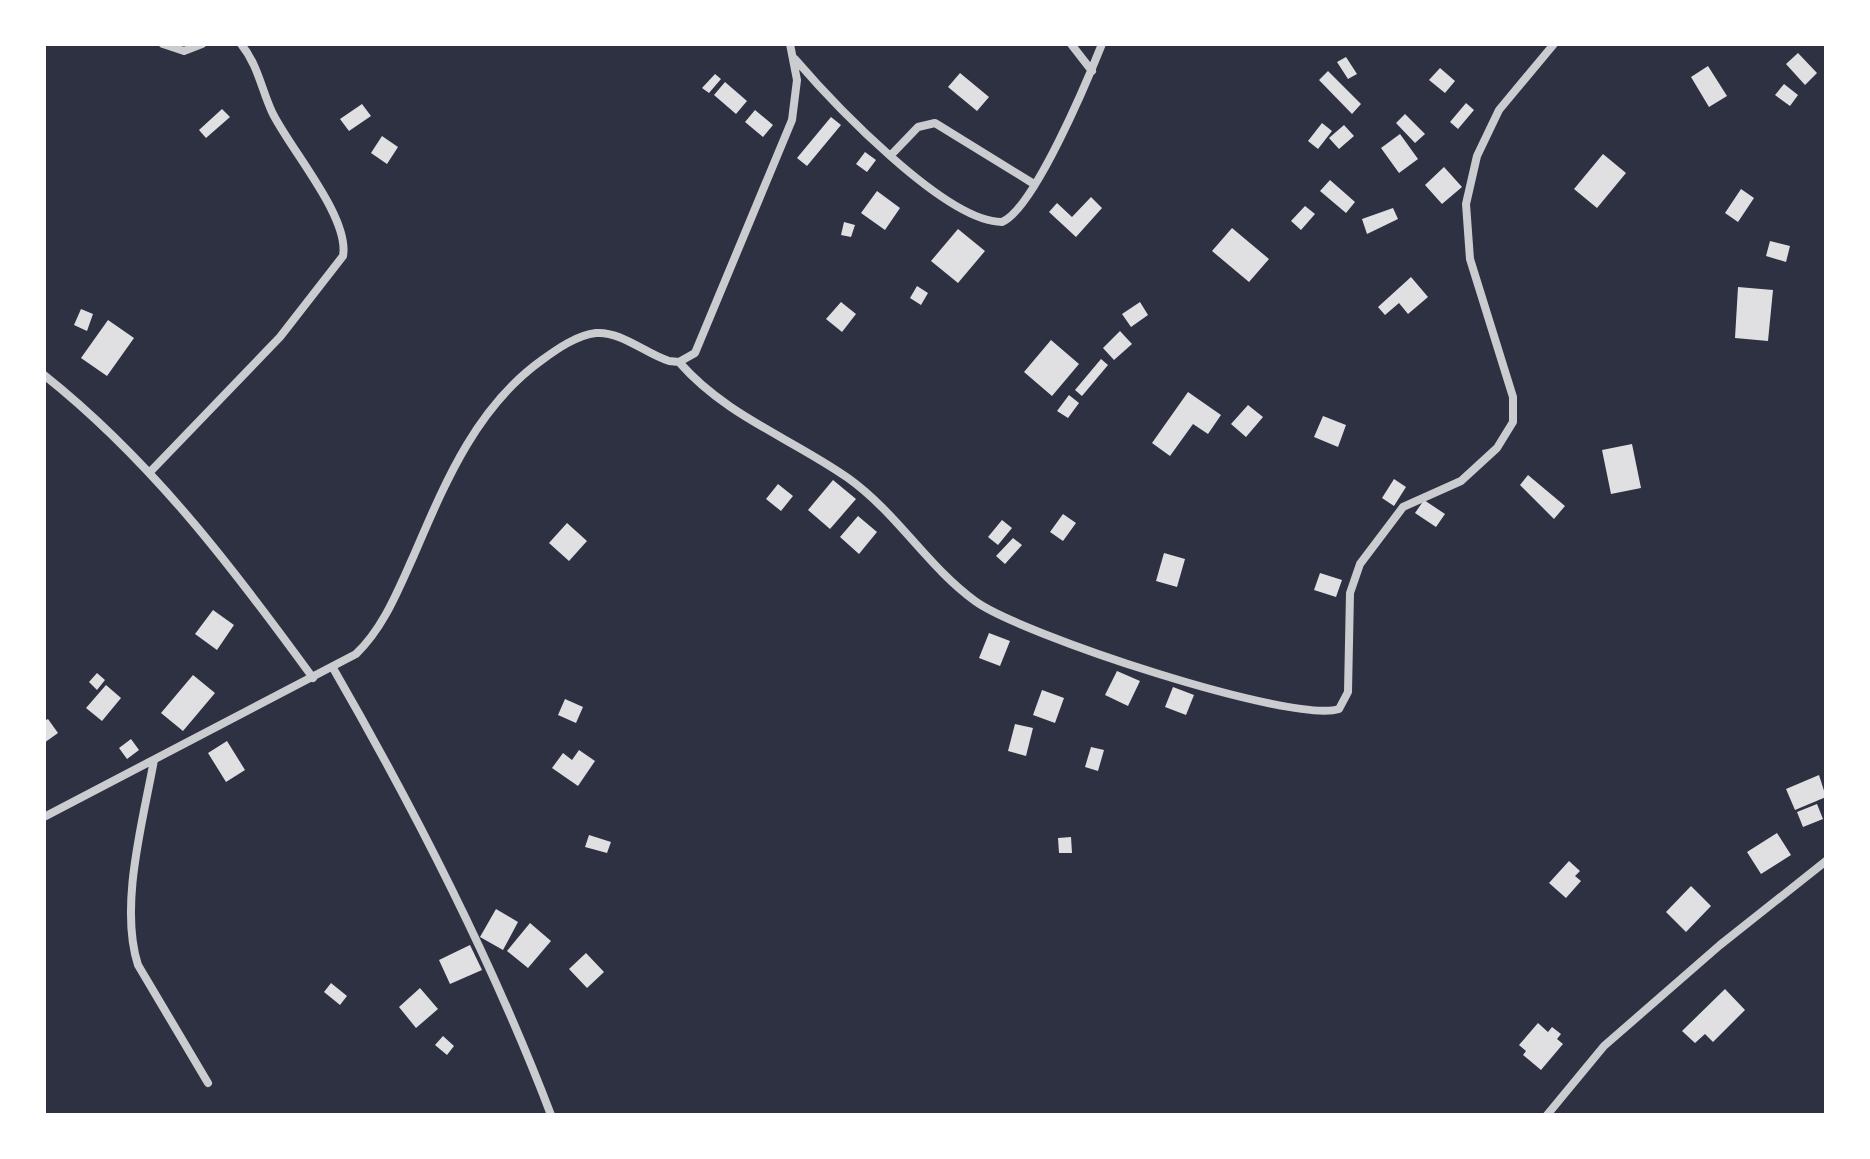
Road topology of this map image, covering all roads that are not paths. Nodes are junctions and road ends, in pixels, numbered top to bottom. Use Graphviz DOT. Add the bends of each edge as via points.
graph roads {
  1 [pos="163,44"];
  2 [pos="202,44"];
  3 [pos="241,44"];
  4 [pos="790,44"];
  5 [pos="1071,44"];
  6 [pos="1102,44"];
  7 [pos="1554,44"];
  8 [pos="795,58"];
  9 [pos="1092,71"];
  10 [pos="891,155"];
  11 [pos="1034,184"];
  12 [pos="679,362"];
  13 [pos="44,375"];
  14 [pos="150,472"];
  15 [pos="333,668"];
  16 [pos="313,678"];
  17 [pos="154,760"];
  18 [pos="44,817"];
  19 [pos="1826,861"];
  20 [pos="208,1083"];
  21 [pos="551,1115"];
  22 [pos="1547,1115"];
  1 -- 2 [label="street" via="184,51"];
  3 -- 14 [label="street" via="257,68 271,110 331,211 343,256 280,337"];
  4 -- 8 [label="street"];
  5 -- 9 [label="street"];
  6 -- 9 [label="street"];
  7 -- 12 [label="street" via="1499,110 1477,156 1466,204 1470,259 1513,397 1513,422 1497,448 1461,481 1403,507 1360,564 1350,593 1348,692 1339,709 1317,711 1202,685 1103,657 1001,617 953,583 851,480 732,410"];
  8 -- 10 [label="street" via="843,113"];
  8 -- 12 [label="street" via="796,99 785,137 708,329 695,353"];
  9 -- 11 [label="street"];
  10 -- 11 [label="street" via="918,127 935,123"];
  10 -- 11 [label="street" via="958,205 993,222 1016,213"];
  12 -- 15 [label="street" via="595,333 529,369 467,443 381,624 356,654"];
  13 -- 14 [label="street" via="97,418"];
  14 -- 16 [label="street"];
  15 -- 16 [label="street"];
  15 -- 21 [label="street" via="383,751 507,1002"];
  16 -- 17 [label="street"];
  17 -- 18 [label="street"];
  17 -- 20 [label="street" via="133,889 133,950"];
  19 -- 22 [label="street" via="1756,914 1604,1046"];
}
